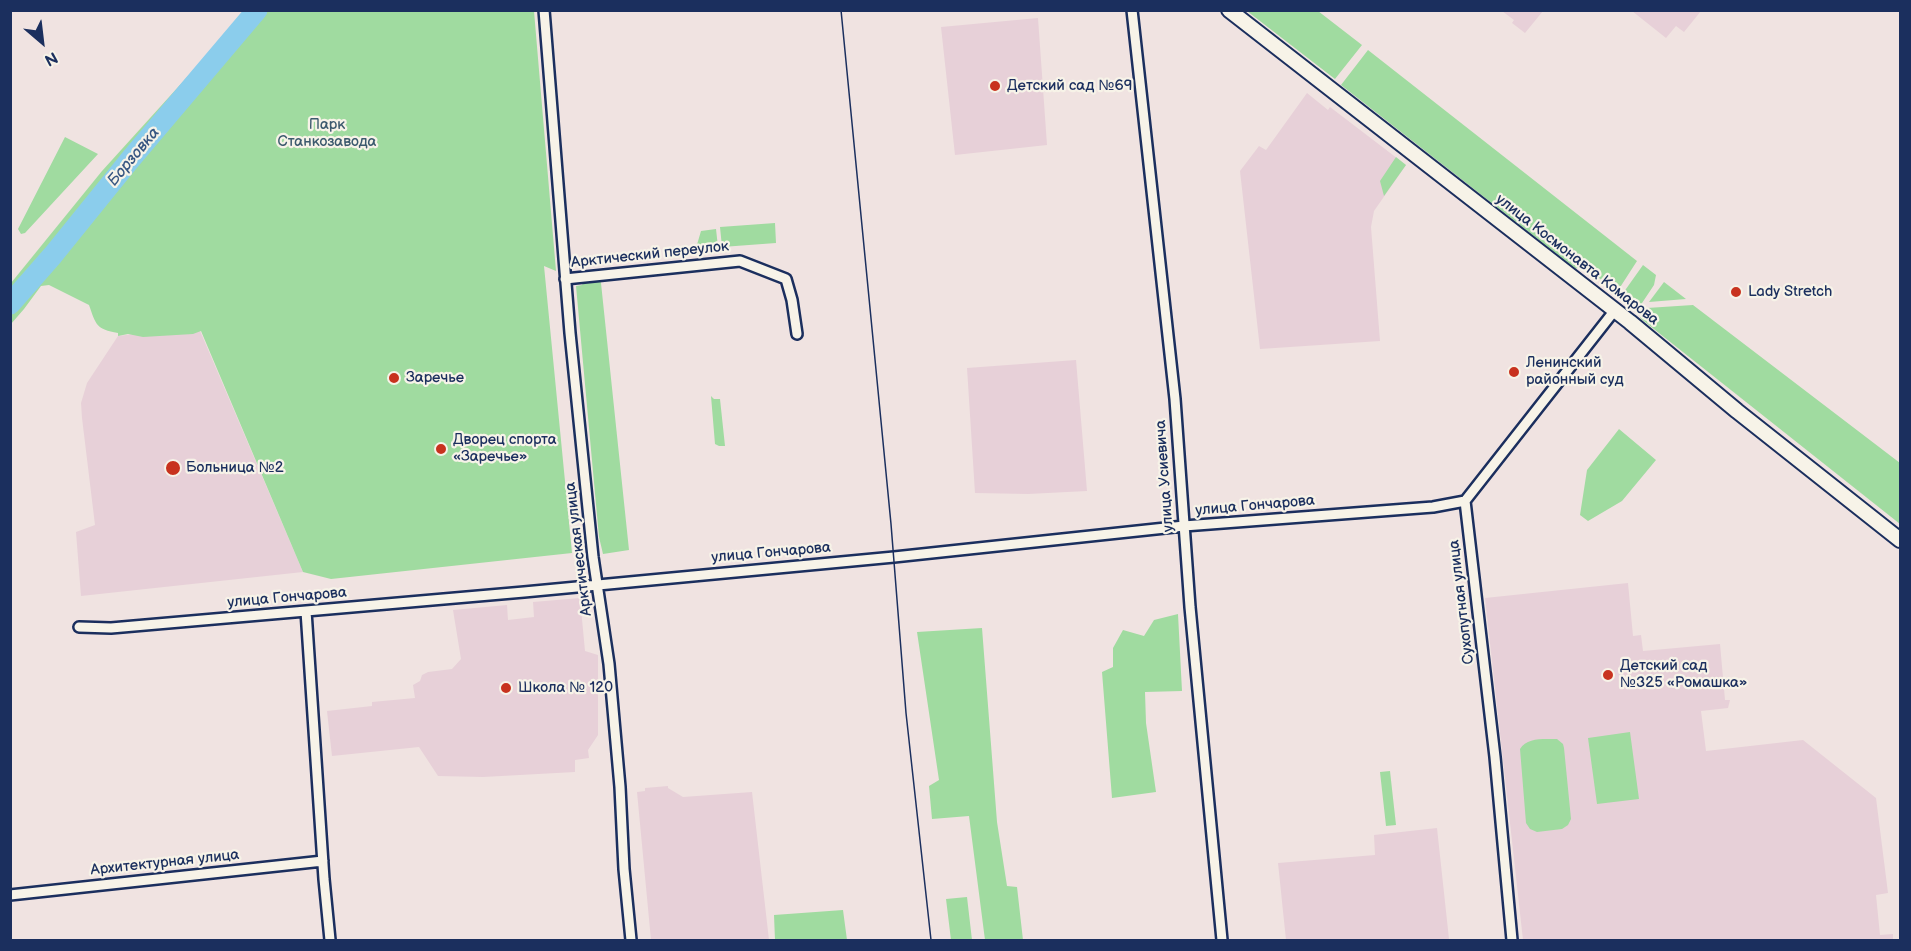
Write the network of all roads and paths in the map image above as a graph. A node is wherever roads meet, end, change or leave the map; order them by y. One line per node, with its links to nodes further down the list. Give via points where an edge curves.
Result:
1 (544, 10): 4 (street, Арктическая улица)
2 (1132, 10): 8 (street, улица Усиевича, via 1175,399)
3 (1229, 10): 5 (street, улица Космонавта Комарова)
4 (565, 279): 6 (street, Арктический переулок, via 740,261 786,279); 10 (street, Арктическая улица)
5 (1614, 310): 7 (street); 9 (street, улица Космонавта Комарова)
6 (797, 334)
7 (1465, 501): 8 (street, улица Гончарова, via 1433,507); 18 (street, Сухопутная улица)
8 (1184, 526): 10 (street, улица Гончарова); 17 (street, улица Усиевича)
9 (1900, 540)
10 (598, 585): 11 (street, улица Гончарова); 16 (street, Арктическая улица, via 612,697)
11 (306, 611): 12 (street, улица Гончарова, via 111,628); 13 (street)
12 (79, 627)
13 (323, 861): 14 (street, Архитектурная улица); 15 (street)
14 (10, 895)
15 (330, 940)
16 (631, 940)
17 (1222, 940)
18 (1512, 940)

